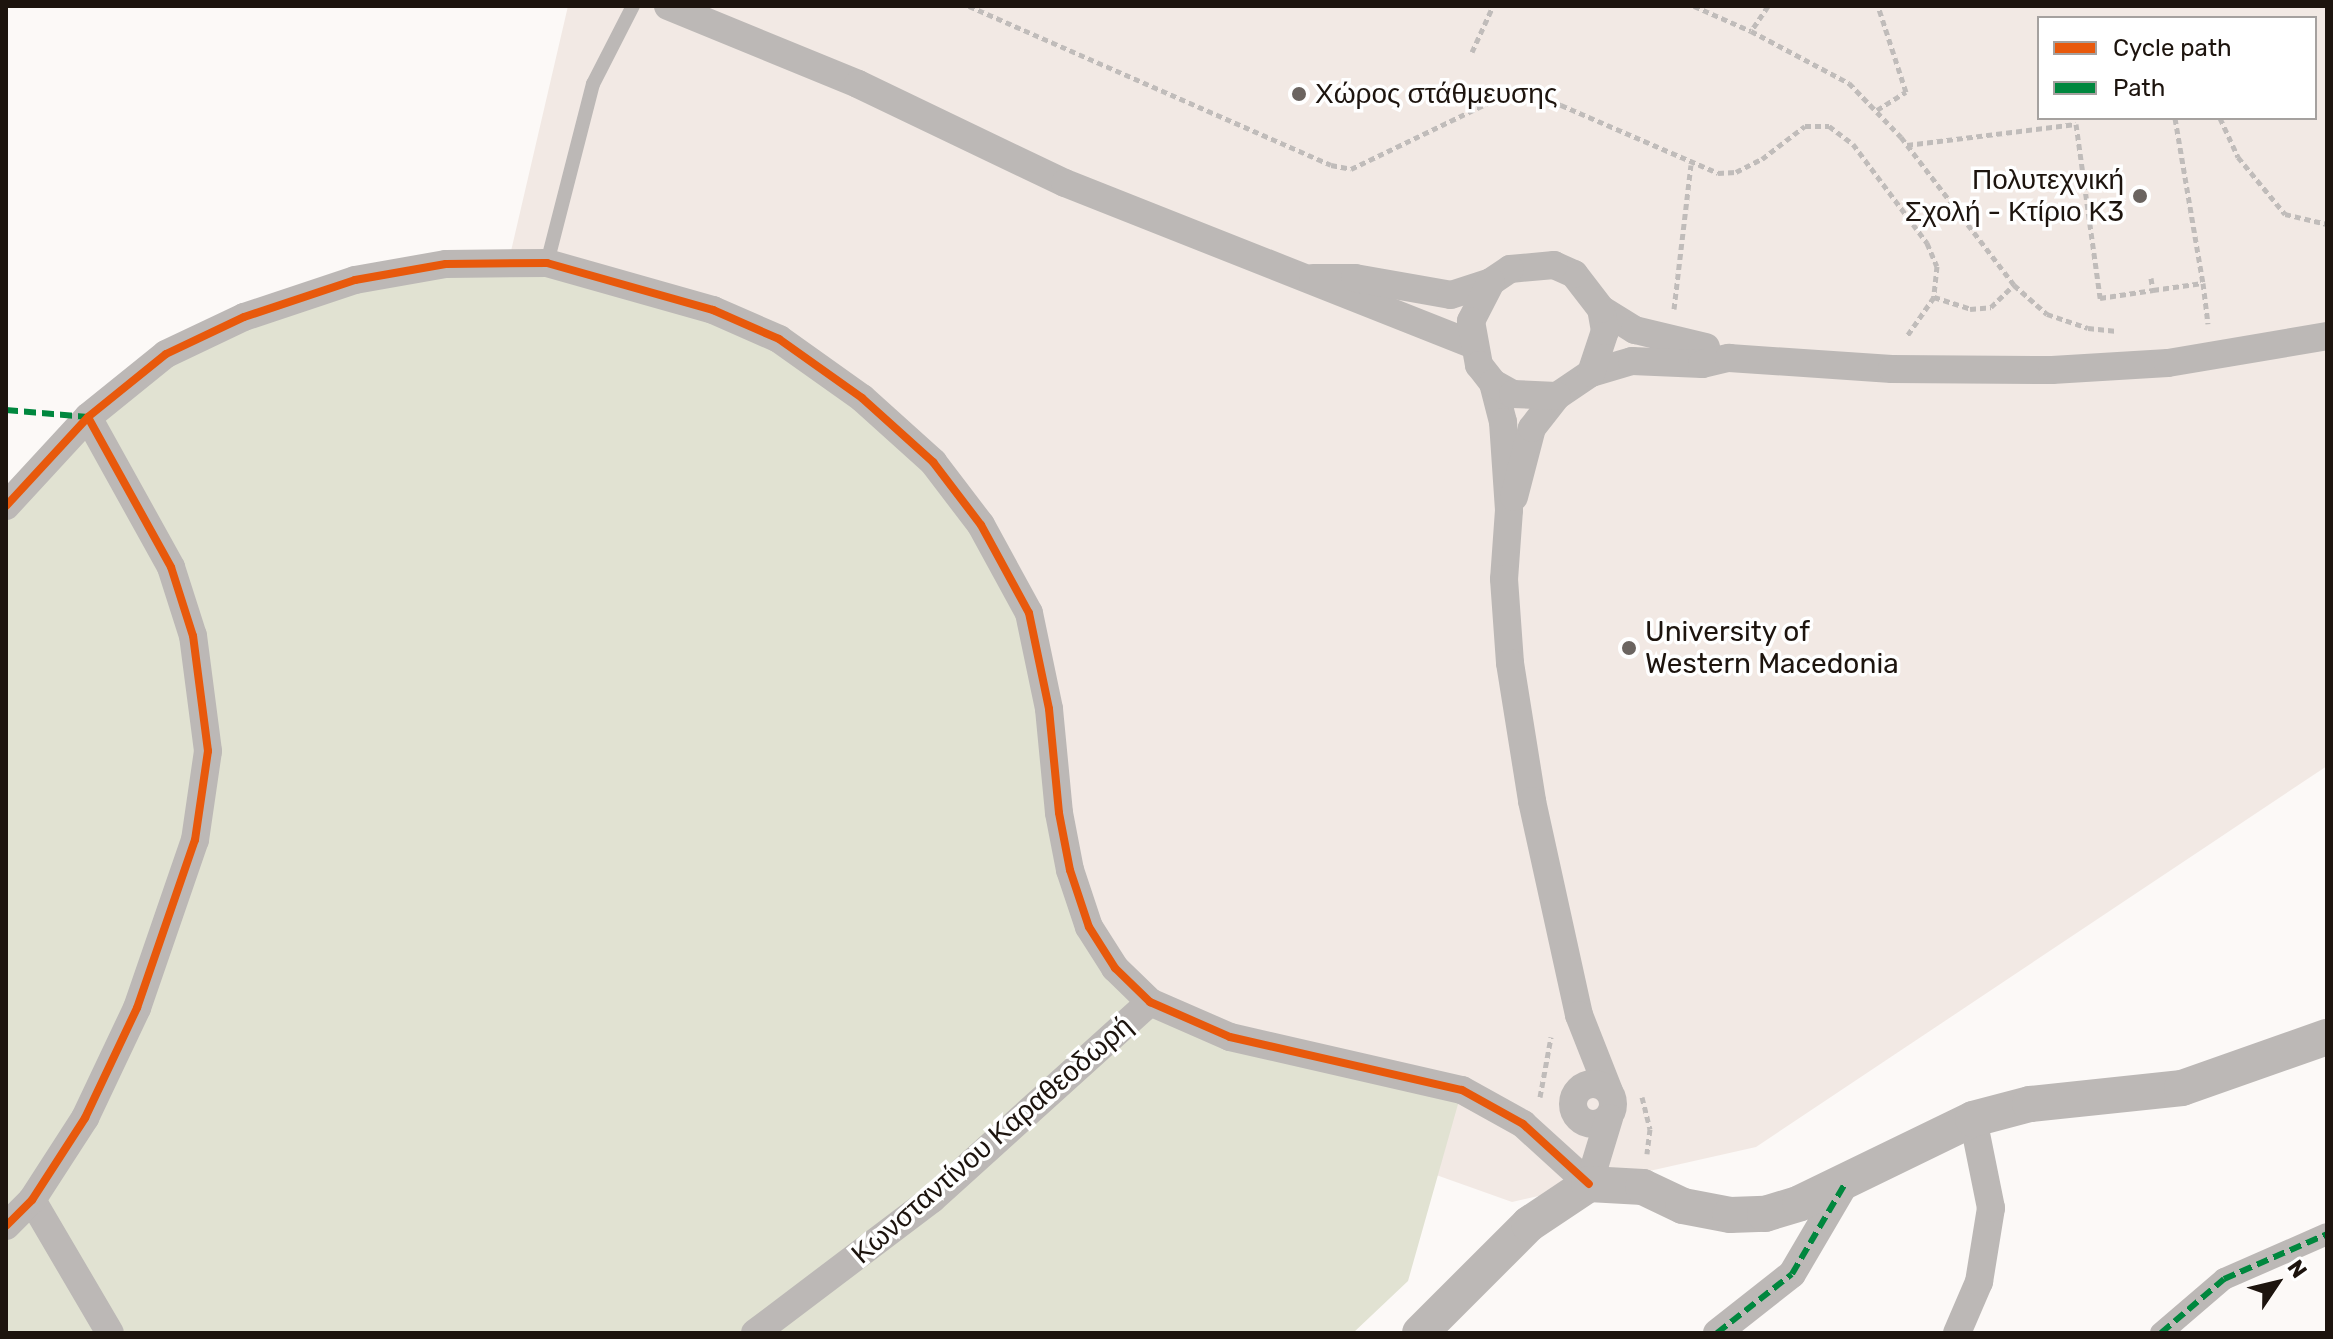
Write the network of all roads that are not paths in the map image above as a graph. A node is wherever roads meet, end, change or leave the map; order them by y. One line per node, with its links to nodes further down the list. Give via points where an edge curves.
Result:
1 (633, 6): 3 (lane, via 593,84)
2 (668, 6): 4 (street, via 858,84 1065,183 1220,247)
3 (547, 263): 13 (street, via 446,264 355,280 298,297 166,354); 16 (street, via 713,310 779,339 862,398 933,462 981,525 1029,613 1049,709 1070,870 1089,927 1115,968)
4 (1313, 278): 5 (street, via 1355,278 1451,295); 8 (street, via 1346,298 1401,313)
5 (1491, 282): 6 (street, via 1531,264 1554,265 1582,282); 8 (street, via 1471,321)
6 (1601, 309): 9 (street, via 1635,330 1703,346); 10 (street, via 1605,331)
7 (2327, 336): 9 (street, via 2168,363 2027,371)
8 (1471, 344): 11 (street)
9 (1729, 358): 10 (street, via 1702,364 1632,361)
10 (1591, 373): 12 (street)
11 (1493, 383): 12 (street, via 1513,394); 15 (street, via 1503,422)
12 (1557, 396): 15 (street, via 1532,428)
13 (88, 417): 14 (street); 24 (street, via 171,567 193,636 208,751 195,840 137,1008 85,1118)
14 (6, 506)
15 (1509, 510): 17 (street, via 1504,579 1510,663 1532,801)
16 (1150, 1002): 23 (street, via 1230,1037 1462,1090 1523,1124); 28 (street, Κωνσταντίνου Καραθεοδωρή, via 932,1199)
17 (1579, 1015): 19 (street); 20 (street)
18 (2327, 1037): 21 (street, via 2182,1088 2030,1104)
19 (1576, 1099): 20 (street, via 1583,1122 1601,1124); 23 (street)
20 (1609, 1104): 23 (street)
21 (1973, 1119): 22 (street, via 1929,1136); 31 (street, via 1991,1208 1979,1282)
22 (1846, 1182): 23 (street, via 1765,1214 1683,1206 1643,1187); 30 (street, via 1792,1274)
23 (1589, 1184): 29 (street, via 1529,1224)
24 (32, 1200): 25 (street); 27 (street)
25 (6, 1226)
26 (2327, 1234): 32 (street, via 2224,1279)
27 (110, 1333)
28 (755, 1333)
29 (1420, 1333)
30 (1717, 1333)
31 (1957, 1333)
32 (2161, 1333)

